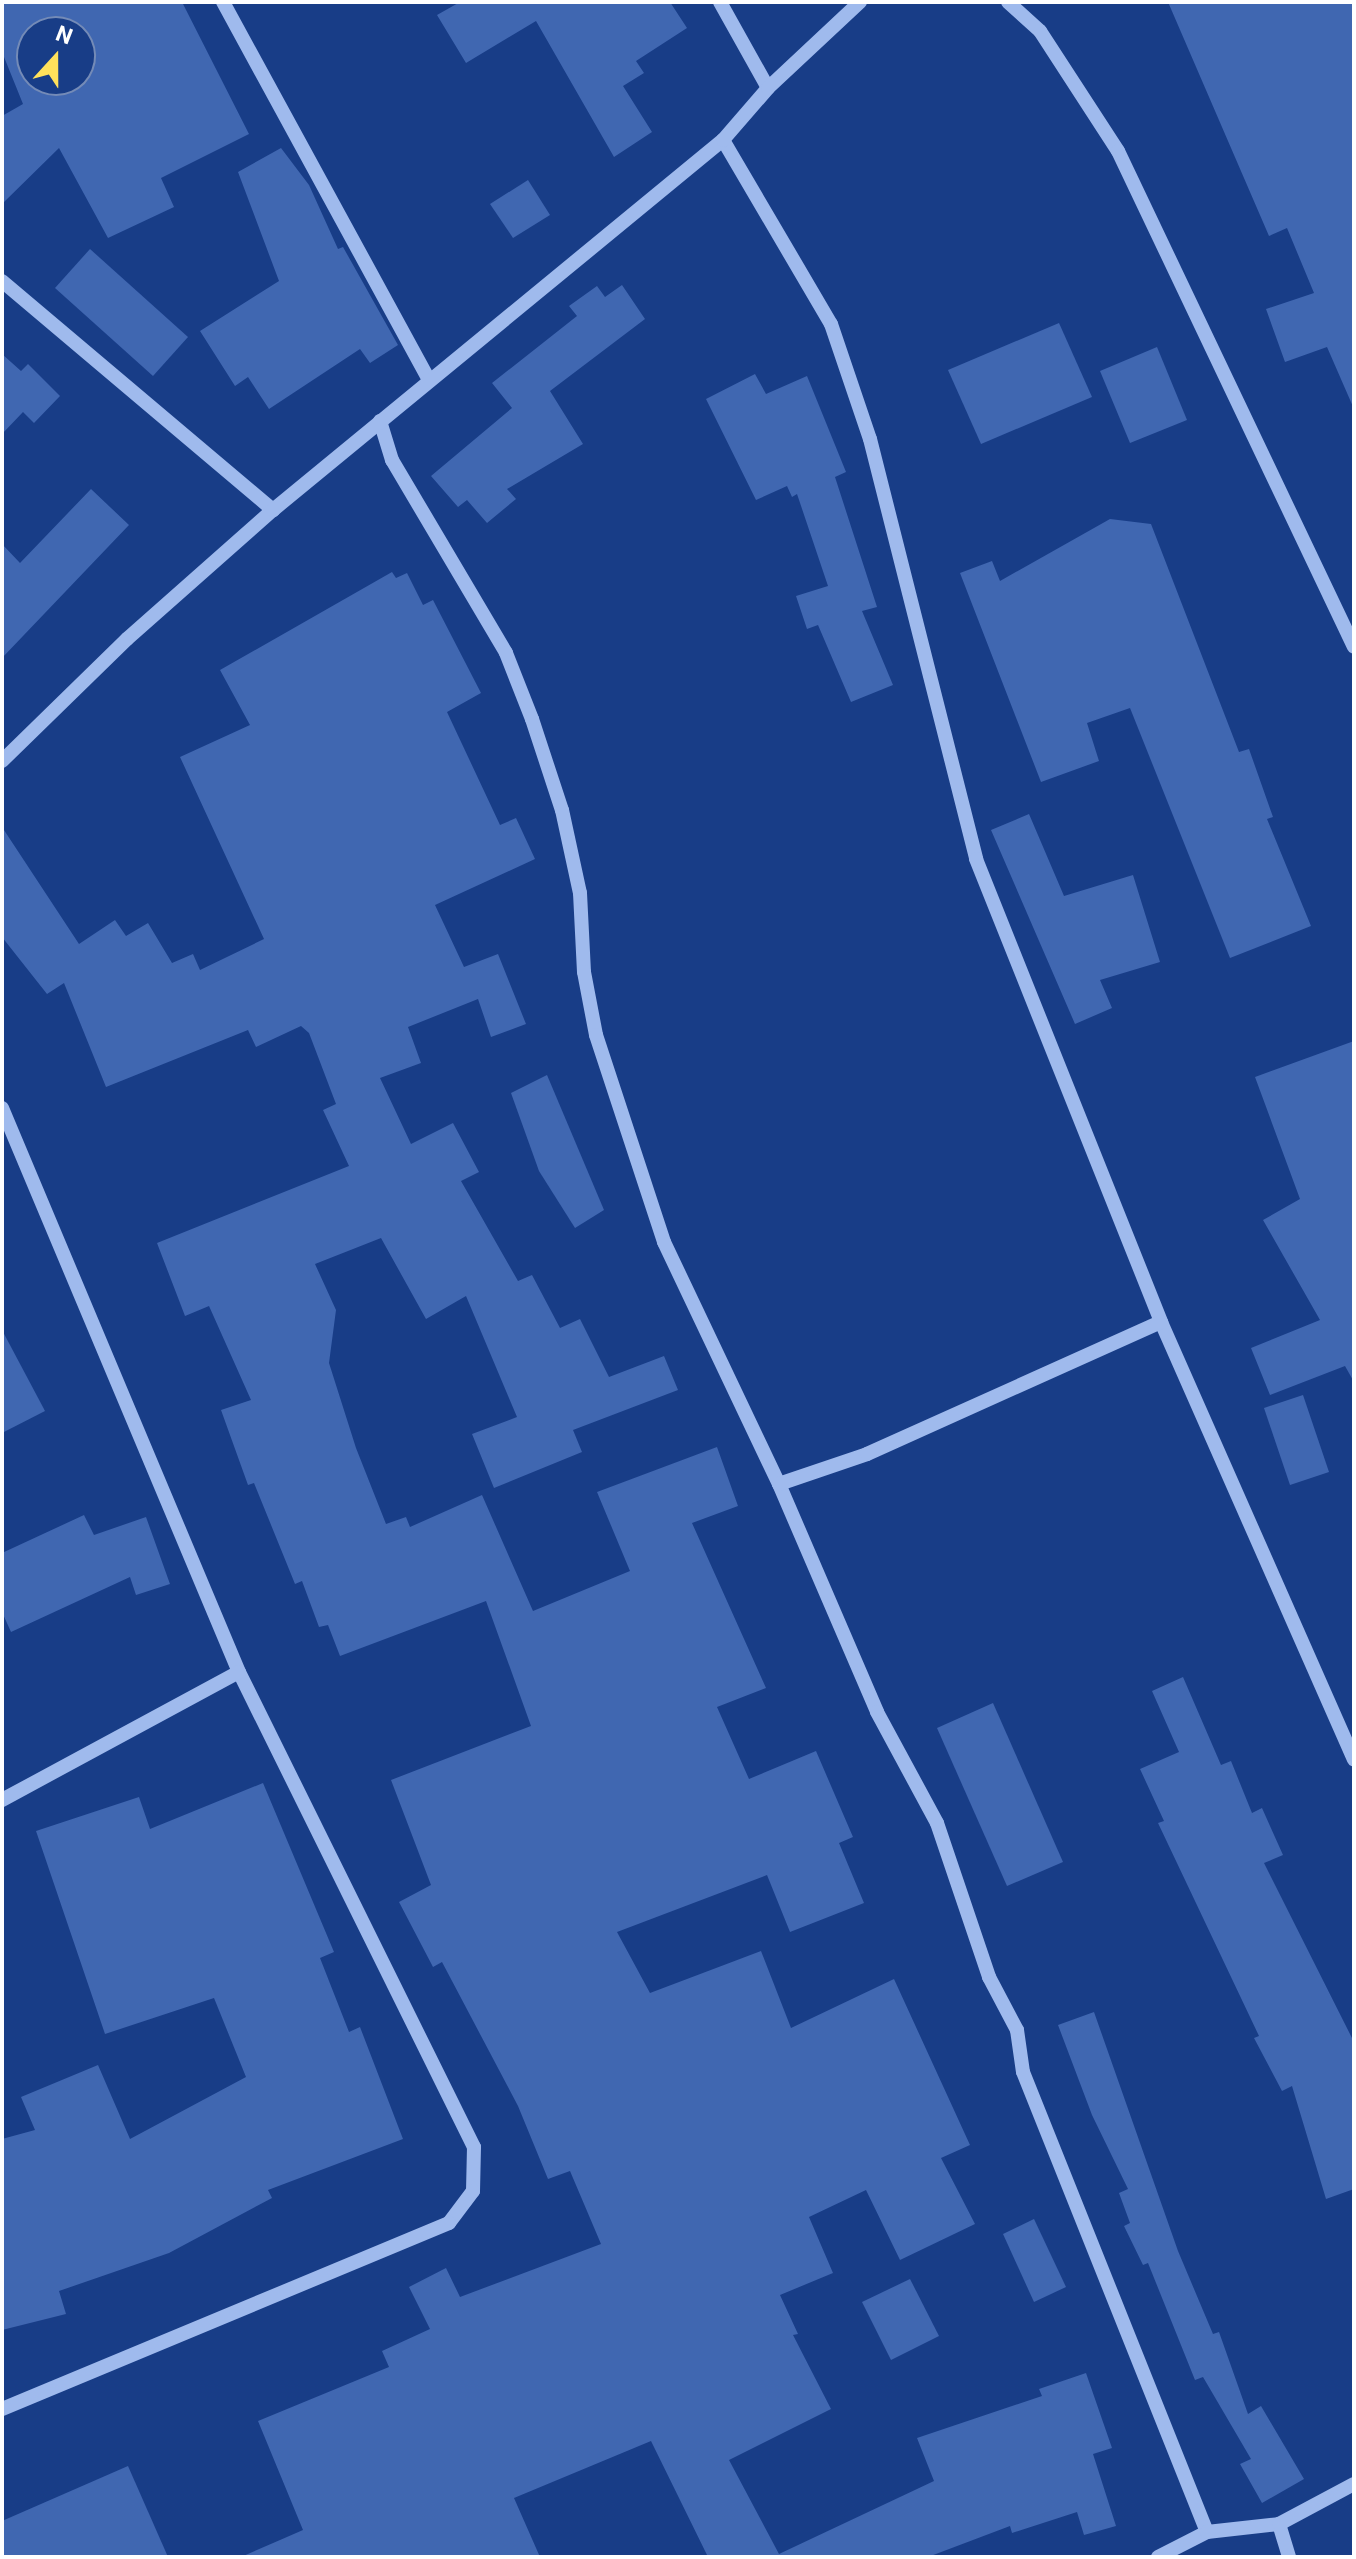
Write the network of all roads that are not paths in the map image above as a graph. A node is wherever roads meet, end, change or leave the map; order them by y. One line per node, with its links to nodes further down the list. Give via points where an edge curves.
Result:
1 (223, 2): 8 (street)
2 (720, 2): 5 (street)
3 (860, 2): 5 (street)
4 (1008, 2): 11 (street, via 1040,31 1118,151)
5 (768, 88): 6 (street)
6 (723, 140): 8 (street); 14 (street, via 831,324 853,381 976,859)
7 (2, 281): 10 (street)
8 (429, 380): 9 (street)
9 (380, 421): 10 (street); 15 (street, via 392,460 506,653 532,719 562,810 580,893 584,972 596,1035 664,1242)
10 (273, 510): 12 (street, via 127,639)
11 (1354, 647)
12 (2, 761)
13 (2, 1108): 16 (street)
14 (1161, 1322): 15 (street, via 867,1454); 17 (street)
15 (779, 1484): 22 (street, via 877,1712 937,1823 989,1977 1017,2030 1023,2072)
16 (239, 1672): 18 (street); 19 (street, via 474,2147 473,2191 449,2223)
17 (1354, 1759)
18 (2, 1800)
19 (2, 2409)
20 (1354, 2484): 21 (street)
21 (1279, 2524): 22 (street); 24 (street)
22 (1207, 2532): 23 (street)
23 (1158, 2557)
24 (1289, 2557)

